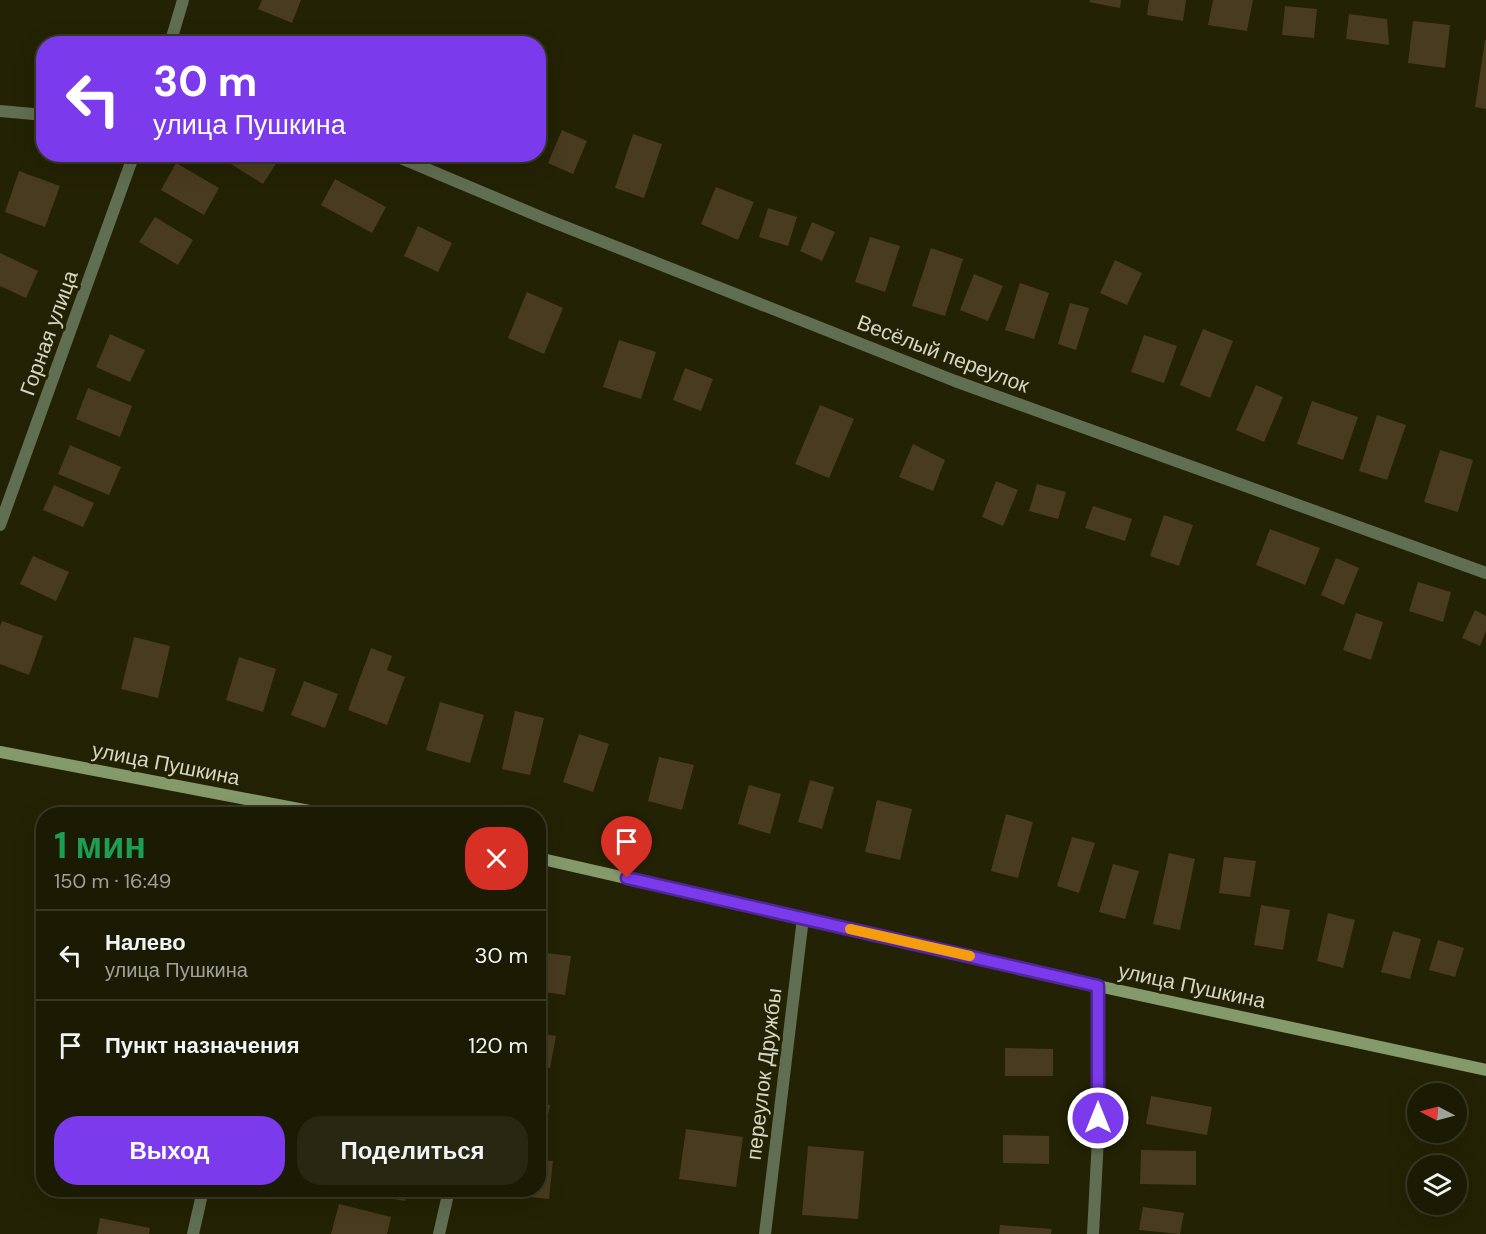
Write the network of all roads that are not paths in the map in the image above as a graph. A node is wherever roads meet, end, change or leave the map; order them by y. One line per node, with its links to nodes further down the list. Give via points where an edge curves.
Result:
1 (183, 0): 2 (street)
2 (172, 36)
3 (0, 111): 4 (street)
4 (36, 114)
5 (132, 162): 7 (street, Горная улица)
6 (411, 162): 8 (street, Весёлый переулок, via 955,381)
7 (0, 525)
8 (1486, 573)
9 (0, 752): 10 (main road, улица Пушкина)
10 (269, 807)
11 (546, 860): 12 (main road, улица Пушкина)
12 (802, 918): 13 (main road, улица Пушкина); 19 (street, переулок Дружбы)
13 (1098, 986): 14 (main road, улица Пушкина); 20 (street)
14 (1486, 1070)
15 (201, 1197): 17 (street)
16 (447, 1197): 18 (street)
17 (193, 1234)
18 (439, 1234)
19 (765, 1234)
20 (1093, 1234)

